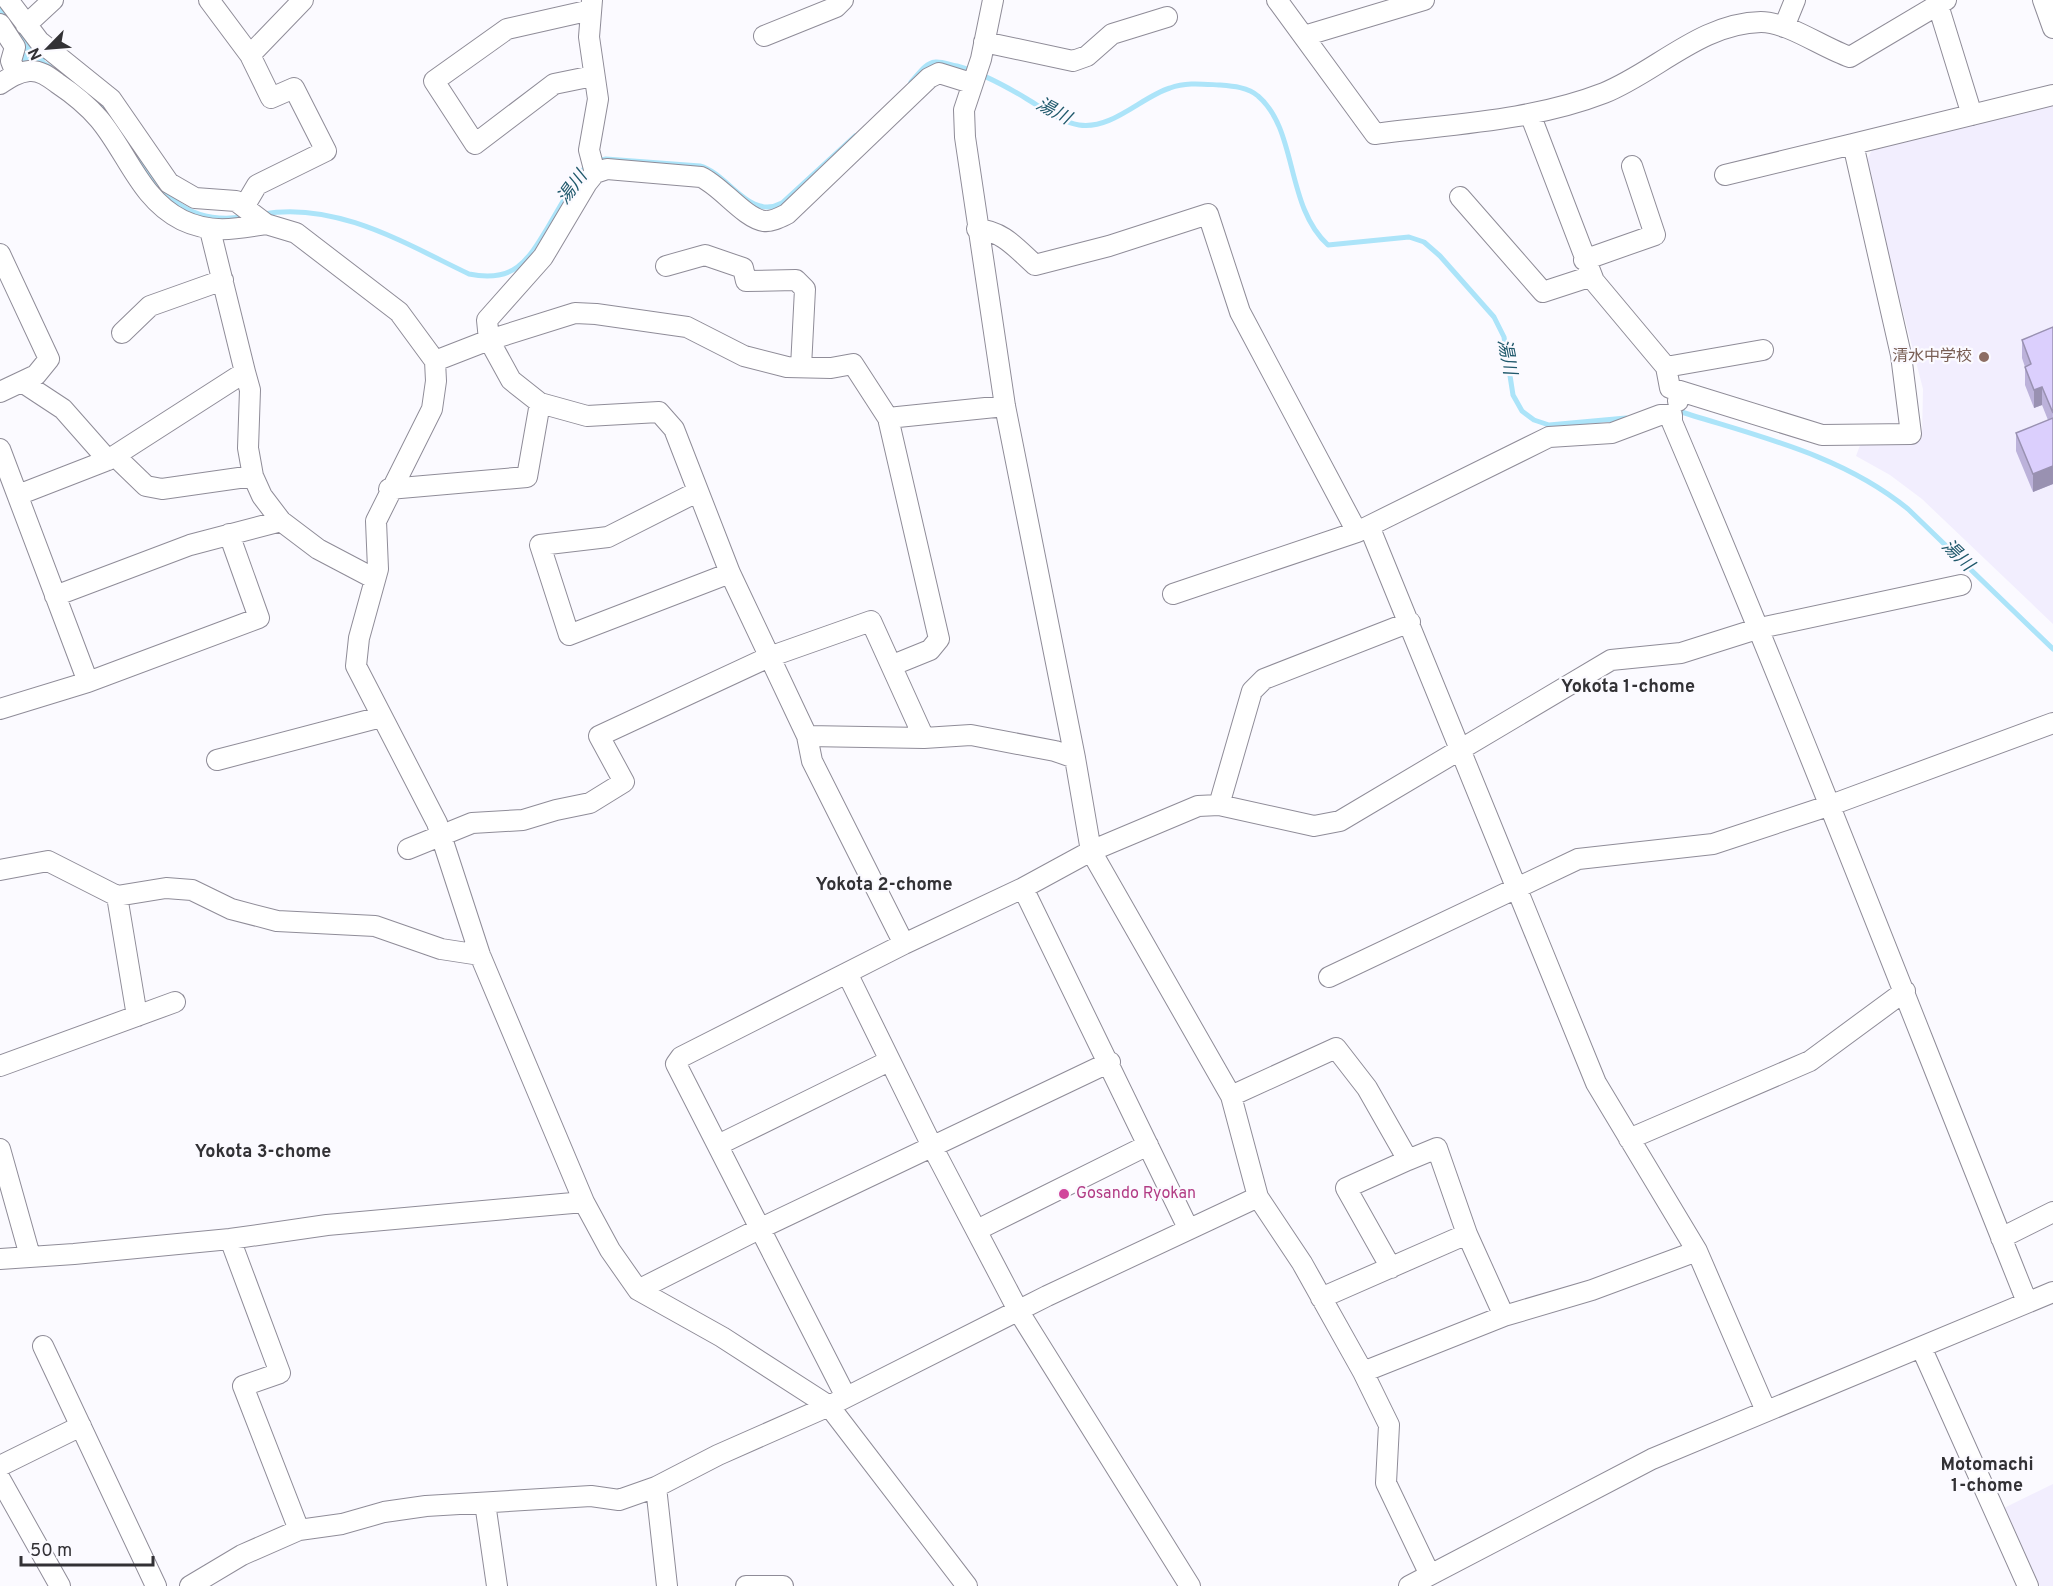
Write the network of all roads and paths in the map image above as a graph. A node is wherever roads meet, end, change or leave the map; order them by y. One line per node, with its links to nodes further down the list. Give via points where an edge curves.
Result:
1 (8, 0): 15 (street)
2 (53, 0): 15 (street)
3 (209, 0): 21 (street)
4 (303, 0): 21 (street)
5 (843, 0): 18 (street, via 836,7)
6 (993, 0): 20 (street)
7 (1277, 0): 19 (street)
8 (1424, 0): 19 (street)
9 (1795, 0): 16 (street)
10 (2043, 0): 17 (street)
11 (1942, 3): 16 (street, via 1850,57); 27 (street)
12 (591, 5): 22 (street); 22 (street, via 507,29 434,81 475,144 554,84)
13 (1167, 17): 20 (street, via 1112,34 1087,56 1073,61)
14 (0, 24): 23 (street, via 15,47)
15 (26, 25): 33 (street, via 39,41 111,99 169,183 195,198 236,201)
16 (1784, 27): 26 (street, via 1762,22 1700,39 1605,92)
17 (2053, 28)
18 (764, 36)
19 (1304, 36): 26 (street, via 1375,134)
20 (984, 42): 24 (street)
21 (250, 55): 33 (street, via 271,98 294,88 326,151 257,185)
22 (593, 76): 30 (street, via 598,99 589,150)
23 (8, 79): 36 (street, via 30,71 42,73 75,95 98,118 147,191 181,219)
24 (971, 83): 30 (street, via 939,73 929,78 787,214 776,219 765,221 753,216 701,177 608,168); 35 (street, via 964,111 965,137)
25 (2053, 95): 27 (street)
26 (1530, 114): 39 (street)
27 (1972, 115): 28 (street)
28 (1852, 144): 31 (street); 53 (street, via 1901,355 1911,434 1822,435)
29 (1632, 166): 39 (street, via 1655,235)
30 (596, 173): 43 (street, via 543,257 487,320)
31 (1725, 174)
32 (1460, 197): 39 (street, via 1543,292)
33 (244, 207): 34 (street)
34 (266, 224): 36 (street); 45 (street, via 296,233 399,312)
35 (977, 229): 52 (street); 62 (street, via 1005,237 1035,266 1208,214 1240,312)
36 (210, 230): 40 (street)
37 (0, 254): 41 (street)
38 (666, 266): 46 (street, via 705,255 743,268 746,281 796,280 805,289)
39 (1588, 268): 47 (street)
40 (224, 280): 42 (street, via 150,306); 48 (street)
41 (7, 286): 49 (street, via 49,359 36,375)
42 (122, 333)
43 (489, 340): 45 (street); 46 (street, via 575,313 596,314 687,327 744,356); 51 (street, via 511,380)
44 (1763, 350): 47 (street)
45 (435, 361): 58 (street, via 432,409)
46 (801, 367): 54 (street, via 853,364)
47 (1666, 367): 53 (street)
48 (245, 372): 56 (street); 57 (street, via 250,390 248,448)
49 (22, 382): 50 (street); 56 (street, via 63,409)
50 (0, 392)
51 (540, 403): 58 (street, via 527,477); 59 (street, via 587,416 658,412 674,429)
52 (1005, 406): 54 (street); 80 (street)
53 (1676, 406): 62 (street, via 1612,433 1549,437); 70 (street, via 1672,422)
54 (888, 418): 72 (street, via 939,639 930,650)
55 (0, 449): 60 (street)
56 (112, 458): 57 (street, via 146,486 162,489); 60 (street)
57 (253, 476): 61 (street)
58 (389, 489): 65 (street, via 376,521)
59 (697, 492): 64 (street); 64 (street, via 608,537 540,545 569,635)
60 (18, 495): 68 (street)
61 (281, 521): 63 (street); 65 (street, via 318,549)
62 (1363, 529): 67 (street); 69 (street)
63 (229, 534): 68 (street); 73 (street, via 259,618)
64 (730, 573): 71 (street)
65 (375, 579): 75 (street, via 359,638 356,666)
66 (1961, 585): 70 (street)
67 (1173, 594)
68 (55, 596): 73 (street)
69 (1410, 622): 79 (street); 82 (street, via 1264,679 1252,691)
70 (1760, 628): 79 (street, via 1681,653 1611,660); 83 (street)
71 (769, 657): 72 (street, via 871,621); 77 (street); 84 (street, via 600,736 624,782 590,803 523,820 472,823)
72 (893, 665): 78 (street)
73 (88, 682): 74 (street)
74 (0, 709)
75 (381, 717): 81 (street); 84 (street)
76 (2053, 723): 83 (street)
77 (807, 736): 78 (street); 91 (street, via 812,761)
78 (924, 738): 80 (street, via 971,735)
79 (1460, 749): 82 (street, via 1340,821 1314,826); 89 (street)
80 (1075, 758): 86 (street)
81 (217, 760)
82 (1220, 805): 86 (street, via 1198,806)
83 (1831, 805): 89 (street, via 1713,844 1578,859); 95 (street)
84 (441, 835): 85 (street); 92 (street)
85 (408, 849)
86 (1091, 851): 88 (street); 101 (street)
87 (0, 870): 90 (street, via 48,861)
88 (1023, 888): 91 (street); 99 (street)
89 (1516, 888): 94 (street); 102 (street, via 1596,1083)
90 (117, 896): 92 (street, via 166,888 192,890 231,909 277,921 375,926 441,949); 97 (street)
91 (904, 944): 93 (street)
92 (480, 956): 109 (street)
93 (847, 973): 98 (street); 103 (street, via 681,1057 676,1064)
94 (1329, 977)
95 (1905, 991): 102 (street, via 1810,1060); 115 (street)
96 (175, 1002): 97 (street)
97 (137, 1016): 100 (street)
98 (890, 1061): 103 (street); 105 (street)
99 (1110, 1062): 104 (street); 105 (street)
100 (0, 1066)
101 (1231, 1096): 107 (street, via 1336,1047 1367,1088); 108 (street)
102 (1629, 1139): 117 (street)
103 (718, 1145): 112 (street)
104 (1148, 1145): 111 (street); 113 (street)
105 (933, 1148): 112 (street); 113 (street)
106 (0, 1149): 118 (street)
107 (1408, 1160): 114 (street, via 1437,1148); 120 (street, via 1346,1188)
108 (1258, 1197): 111 (street); 123 (street)
109 (584, 1202): 116 (street, via 327,1225); 121 (street)
110 (2053, 1212): 115 (street)
111 (1188, 1228): 125 (street)
112 (759, 1229): 121 (street); 130 (street)
113 (976, 1230): 125 (street)
114 (1467, 1234): 120 (street); 126 (street)
115 (2001, 1238): 124 (street)
116 (230, 1239): 118 (street); 137 (street, via 280,1373 243,1386)
117 (1697, 1251): 126 (street, via 1592,1290); 131 (street)
118 (30, 1256): 119 (street)
119 (0, 1259)
120 (1391, 1268): 123 (street)
121 (638, 1290): 130 (street)
122 (2053, 1292): 124 (street)
123 (1321, 1298): 129 (street)
124 (2027, 1302): 128 (street)
125 (1019, 1312): 130 (street); 147 (street)
126 (1504, 1316): 129 (street)
127 (43, 1346): 132 (street)
128 (1921, 1347): 131 (street); 149 (street)
129 (1363, 1372): 138 (street, via 1389,1425 1386,1483)
130 (838, 1402): 135 (street); 146 (street)
131 (1766, 1411): 138 (street, via 1652,1459)
132 (81, 1426): 133 (street); 140 (street)
133 (0, 1466)
134 (0, 1479): 139 (street)
135 (656, 1487): 136 (street, via 619,1500 591,1496); 143 (street)
136 (485, 1503): 137 (street, via 384,1512 342,1524); 142 (street)
137 (299, 1530): 141 (street, via 242,1555)
138 (1430, 1575): 148 (street)
139 (60, 1586)
140 (156, 1586)
141 (190, 1586)
142 (497, 1586)
143 (667, 1586)
144 (746, 1586): 145 (street)
145 (783, 1586)
146 (967, 1586)
147 (1190, 1586)
148 (1409, 1586)
149 (2028, 1586)

